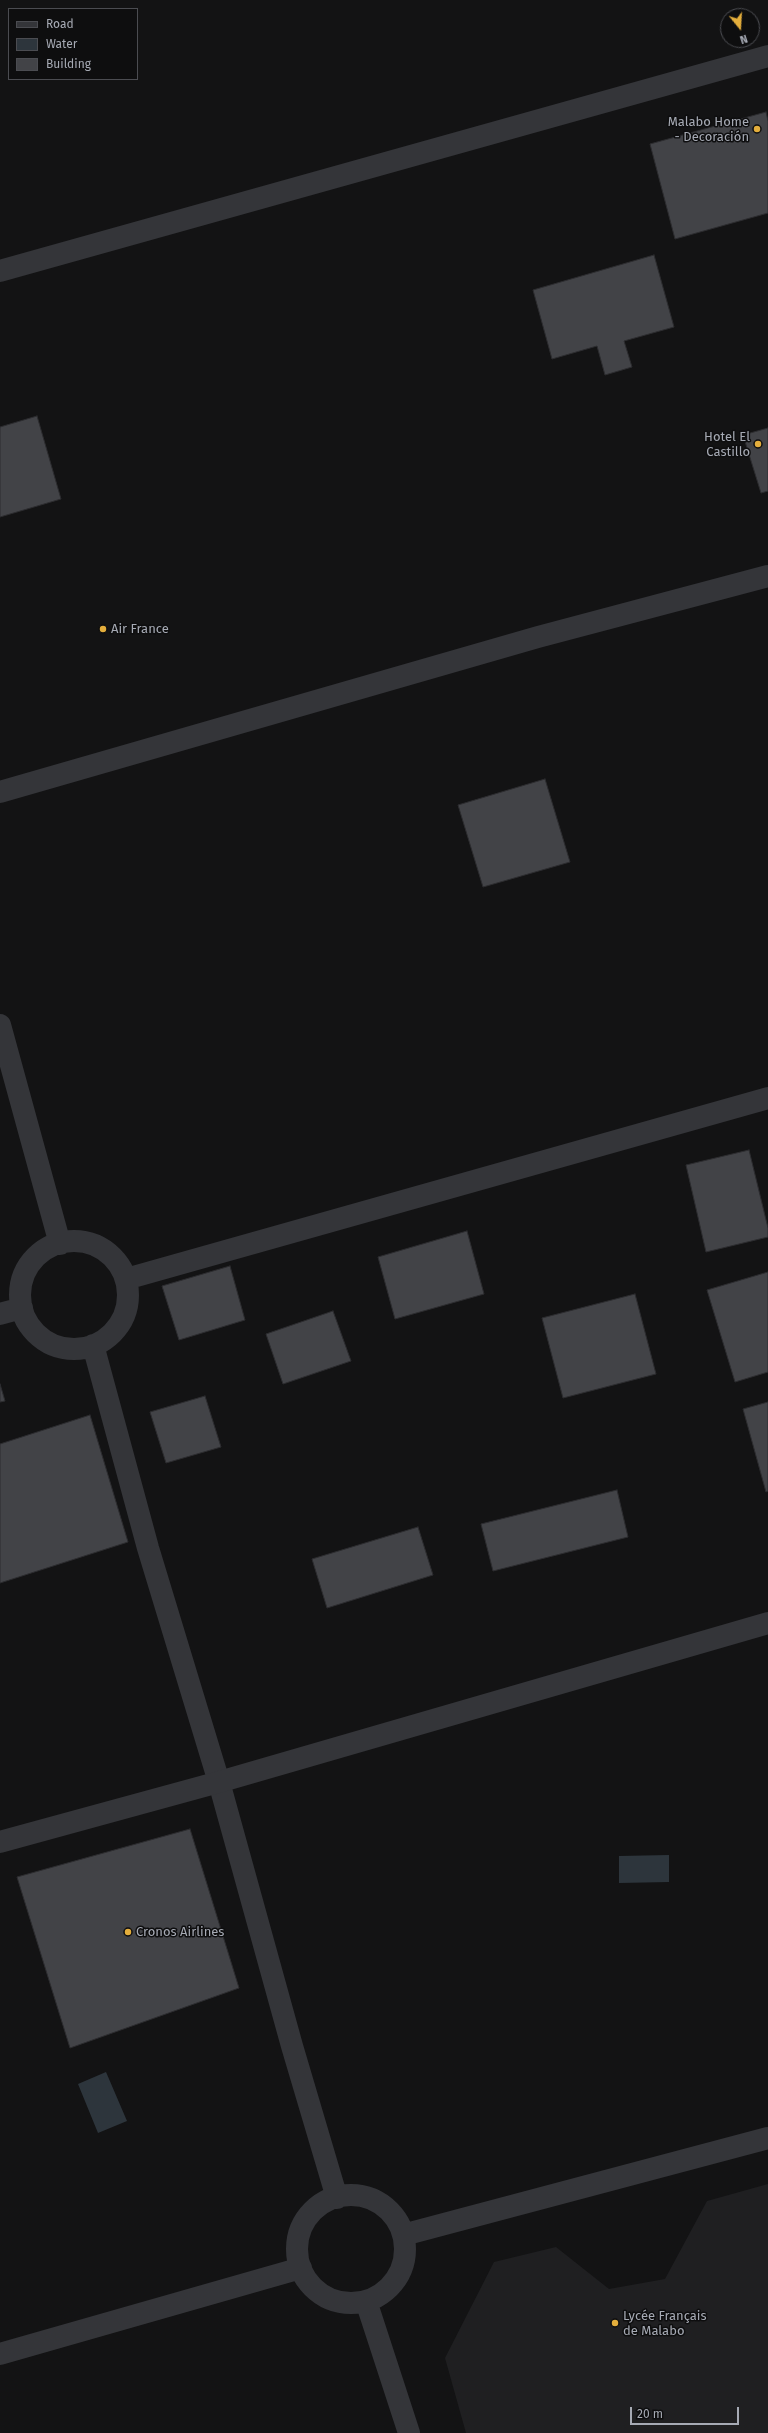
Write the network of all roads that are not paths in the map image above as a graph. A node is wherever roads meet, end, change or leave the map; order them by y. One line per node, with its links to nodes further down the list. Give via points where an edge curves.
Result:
1 (768, 56): 2 (street)
2 (0, 271)
3 (768, 576): 4 (street, via 538,637)
4 (0, 792)
5 (0, 1025): 7 (street)
6 (768, 1098): 8 (street)
7 (60, 1244): 8 (street, via 77,1242 94,1246 114,1259); 9 (street, via 38,1255 30,1264 21,1285)
8 (126, 1279): 11 (street, via 128,1302 120,1324 113,1333)
9 (22, 1308): 10 (street); 11 (street, via 34,1331 55,1346 68,1349)
10 (0, 1314)
11 (93, 1346): 13 (street, via 148,1548)
12 (768, 1623): 13 (street)
13 (219, 1782): 14 (street); 16 (street)
14 (0, 1842)
15 (768, 2138): 17 (street)
16 (337, 2198): 17 (street, via 349,2196 373,2200 392,2214); 18 (street, via 325,2202 307,2220 298,2244)
17 (403, 2235): 19 (street, via 404,2258 395,2281 377,2296)
18 (301, 2268): 19 (street, via 313,2287 332,2300 354,2303); 20 (street)
19 (366, 2301): 21 (street)
20 (0, 2354)
21 (409, 2433)

